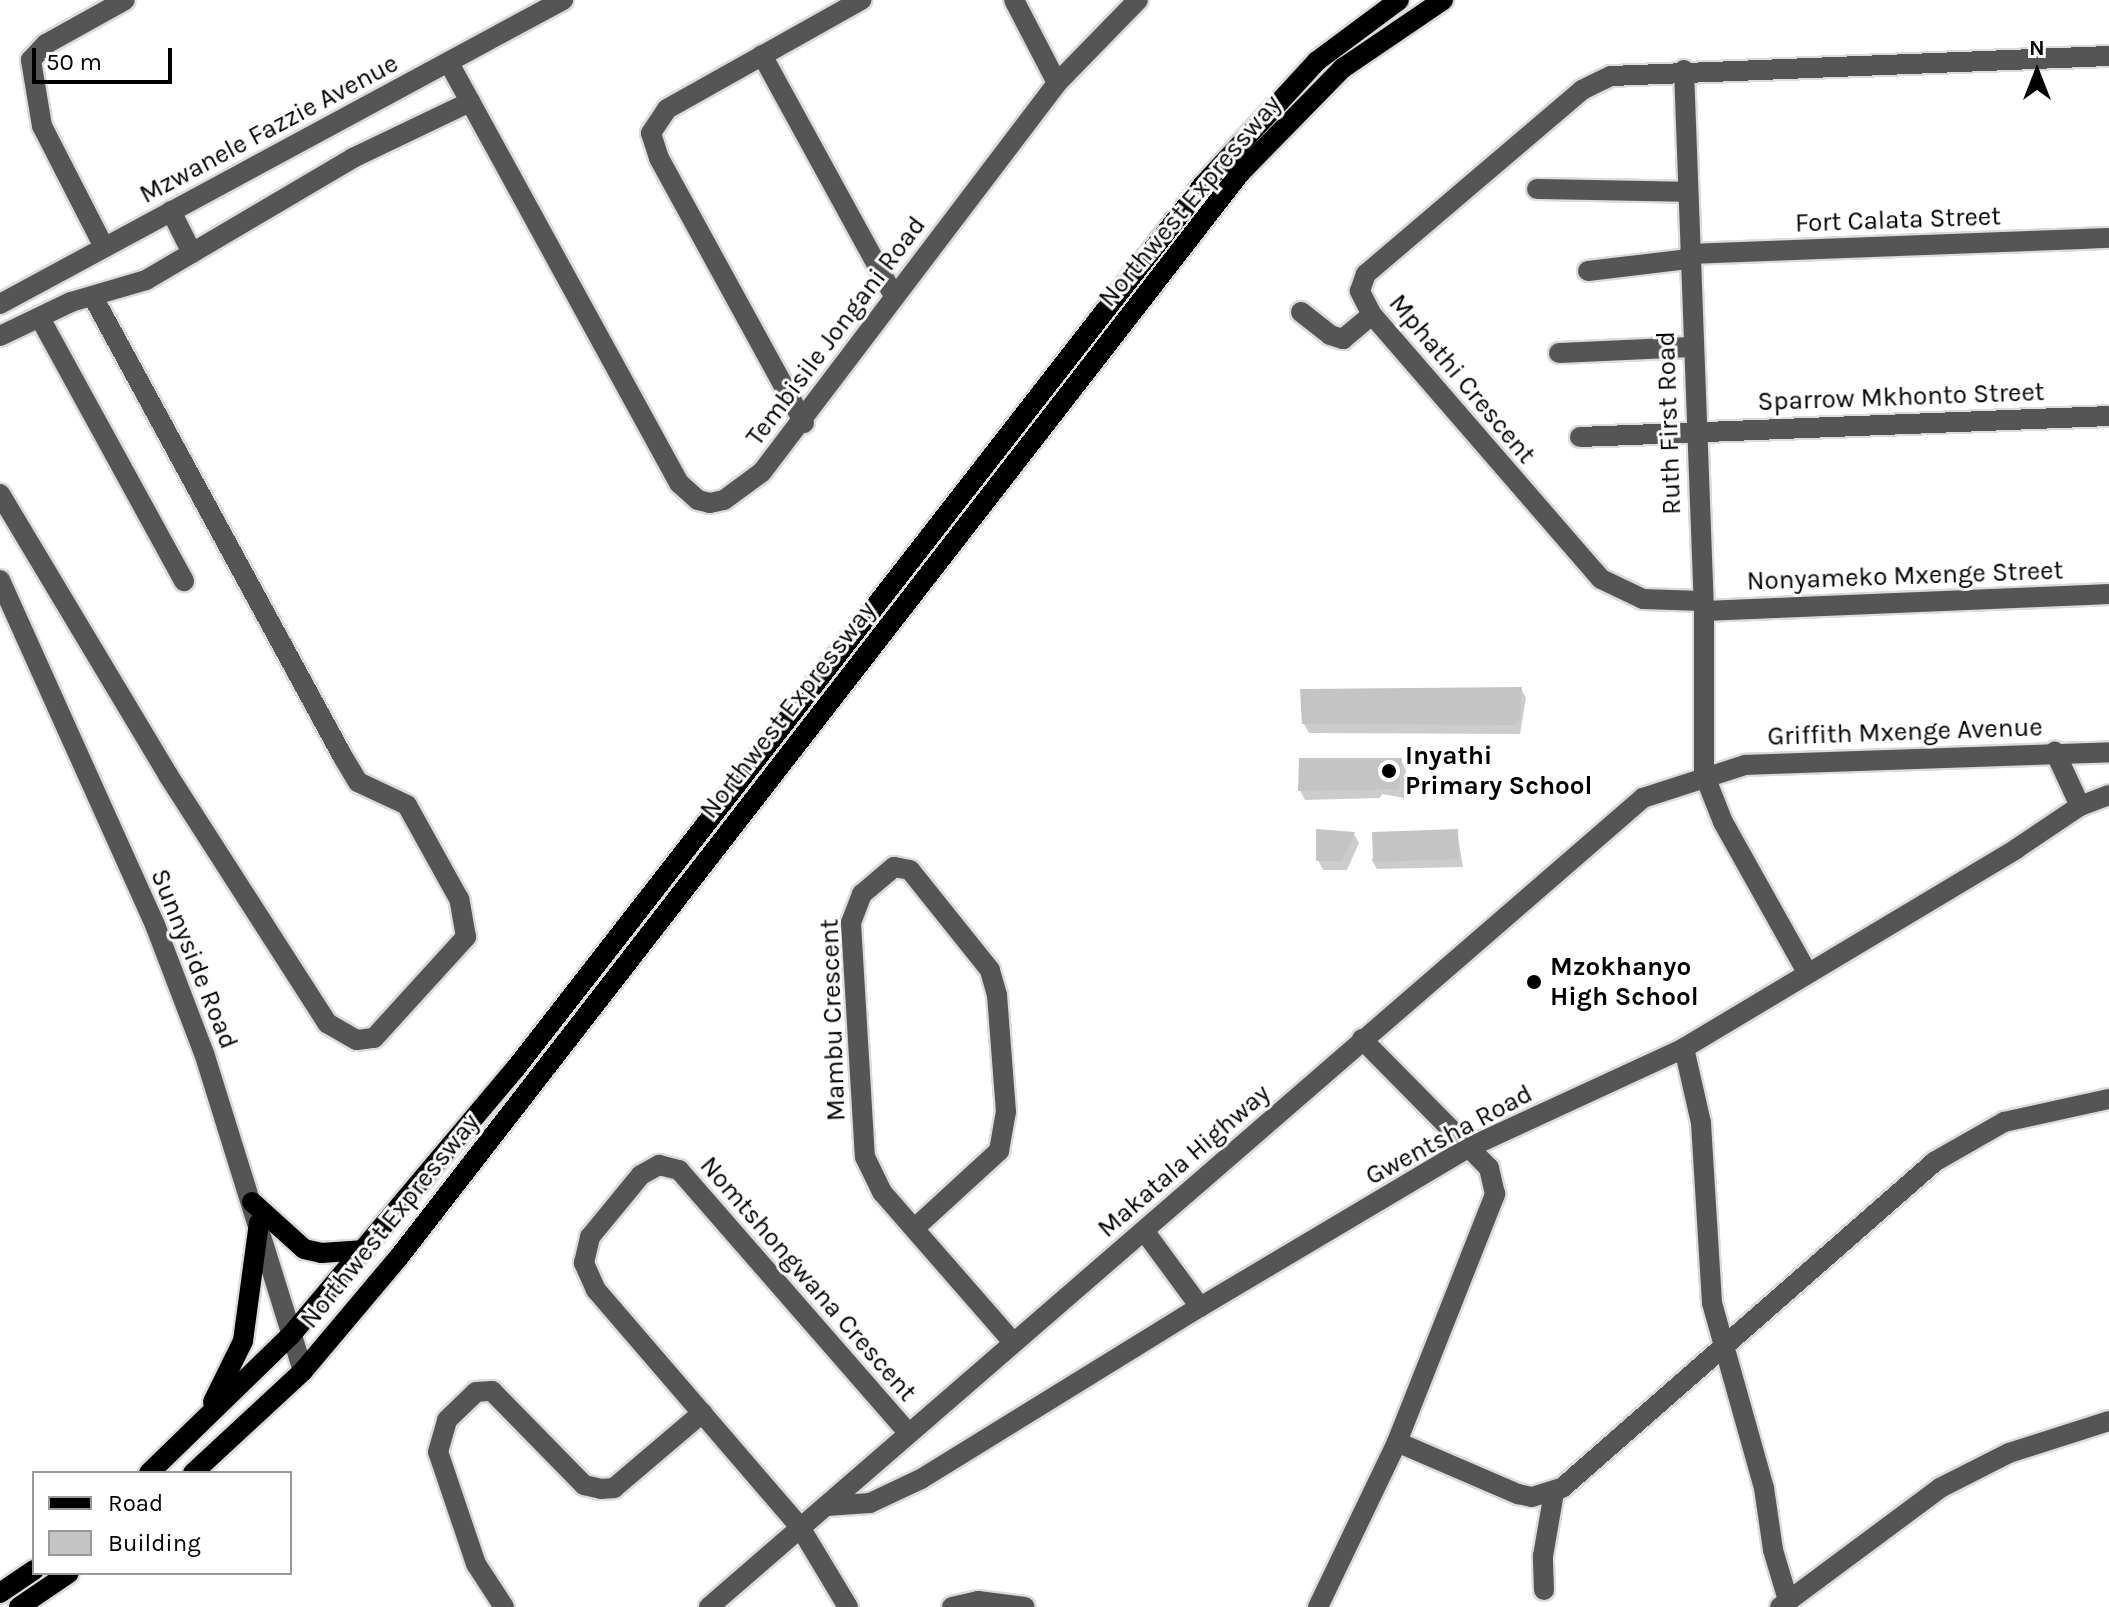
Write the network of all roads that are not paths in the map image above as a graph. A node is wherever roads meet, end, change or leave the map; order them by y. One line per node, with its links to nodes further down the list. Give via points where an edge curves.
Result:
1 (125, 0): 18 (street, via 46,44 31,60 42,126)
2 (563, 0): 10 (street, Mzwanele Fazzie Avenue)
3 (861, 0): 8 (street)
4 (1014, 0): 12 (street)
5 (1138, 0): 12 (street, Tembisile Jongani Road)
6 (1399, 0): 54 (main road, Northwest Expressway, via 1317,61 1203,185 516,1068)
7 (1443, 0): 59 (main road, Northwest Expressway, via 1343,68 1241,172 399,1257)
8 (762, 55): 22 (street); 32 (street, via 667,109 653,126 652,142)
9 (2109, 56): 11 (street, Mphathi Crescent)
10 (449, 63): 13 (street, Tembisile Jongani Road); 16 (street, Mzwanele Fazzie Avenue)
11 (1684, 70): 15 (street, Ruth First Road); 26 (street, Mphathi Crescent, via 1611,76 1582,90 1366,274 1360,291)
12 (1057, 83): 22 (street, Tembisile Jongani Road)
13 (470, 102): 19 (street, via 353,158); 32 (street, Tembisile Jongani Road, via 688,494 710,503 724,500 762,472)
14 (1537, 189): 15 (street)
15 (1687, 192): 20 (street, Ruth First Road)
16 (171, 211): 18 (street, Mzwanele Fazzie Avenue); 19 (street)
17 (2109, 238): 20 (street, Fort Calata Street)
18 (104, 247): 24 (street, Mzwanele Fazzie Avenue)
19 (192, 253): 23 (street, via 127,288)
20 (1689, 257): 21 (street, Fort Calata Street); 29 (street, Ruth First Road)
21 (1588, 271)
22 (894, 296): 32 (street, Tembisile Jongani Road)
23 (93, 297): 27 (street); 35 (street, via 358,782 407,805 459,899 466,937 374,1038 357,1040 327,1023 226,870)
24 (0, 304)
25 (1301, 312): 26 (street, via 1343,339)
26 (1372, 315): 39 (street, Mphathi Crescent, via 1601,579 1628,596)
27 (40, 318): 28 (street); 37 (street)
28 (0, 336)
29 (1692, 347): 30 (street); 33 (street, Ruth First Road)
30 (1559, 353)
31 (2109, 416): 33 (street, Sparrow Mkhonto Street)
32 (804, 423)
33 (1695, 429): 34 (street, Sparrow Mkhonto Street); 39 (street, Ruth First Road)
34 (1580, 437)
35 (0, 494)
36 (0, 580): 50 (street, Sunnyside Road, via 155,925)
37 (184, 581)
38 (2109, 594): 39 (street, Nonyameko Mxenge Street)
39 (1703, 606): 42 (street, Ruth First Road)
40 (2055, 752): 41 (street, Griffith Mxenge Avenue); 42 (street, Griffith Mxenge Avenue, via 1745,765); 44 (street)
41 (2109, 752)
42 (1704, 774): 45 (street, via 1723,822); 46 (street, Makatala Highway, via 1656,792 1622,813)
43 (2109, 795): 44 (street, Gwentsha Road)
44 (2080, 806): 45 (street, Gwentsha Road)
45 (1807, 972): 47 (street, Gwentsha Road)
46 (1362, 1039): 49 (street); 53 (street, Makatala Highway)
47 (1684, 1048): 49 (street, Gwentsha Road); 58 (street, via 1701,1123 1708,1194 1707,1281)
48 (2109, 1099): 58 (street, via 2004,1122 1962,1143)
49 (1468, 1148): 55 (street, Gwentsha Road); 64 (street, via 1493,1175 1495,1194)
50 (252, 1202): 51 (street, Sunnyside Road); 54 (main road, via 304,1249)
51 (259, 1223): 56 (street, Sunnyside Road); 63 (main road, via 243,1341)
52 (916, 1227): 52 (street, Mambu Crescent, via 882,1192 862,1138 851,923 862,894 894,867 910,870 990,970 997,995 1006,1112 999,1151); 57 (street, Mambu Crescent)
53 (1145, 1232): 55 (street); 57 (street, Makatala Highway)
54 (365, 1250): 56 (main road, Northwest Expressway)
55 (1200, 1307): 68 (street, Gwentsha Road, via 921,1479 870,1503)
56 (291, 1335): 59 (street, Sunnyside Road); 63 (main road, Northwest Expressway)
57 (1012, 1341): 62 (street, Makatala Highway)
58 (1722, 1347): 67 (street); 74 (street, via 1764,1488)
59 (303, 1371): 66 (main road, Northwest Expressway)
60 (702, 1413): 62 (street, Nomtshongwana Crescent, via 596,1290 584,1263 590,1237 641,1175 659,1165 679,1170 693,1182); 69 (street, Nomtshongwana Crescent); 76 (street, via 614,1488 601,1489 584,1485 492,1391 476,1392 447,1420 438,1452 476,1564)
61 (2109, 1421): 74 (street, via 2009,1453 1940,1488)
62 (907, 1431): 68 (street, Makatala Highway)
63 (192, 1436): 65 (main road, Northwest Expressway)
64 (1397, 1442): 67 (street, via 1518,1494); 81 (street)
65 (151, 1471)
66 (195, 1471)
67 (1554, 1492): 72 (street, via 1541,1570)
68 (826, 1506): 69 (street, Makatala Highway)
69 (800, 1527): 77 (street, Makatala Highway); 78 (street, Nomtshongwana Crescent)
70 (32, 1571): 73 (main road)
71 (66, 1575): 75 (main road)
72 (1544, 1590)
73 (0, 1593)
74 (1784, 1604)
75 (19, 1607)
76 (504, 1607)
77 (709, 1607)
78 (848, 1607)
79 (952, 1607): 80 (street, via 978,1601)
80 (1025, 1607)
81 (1318, 1607)

